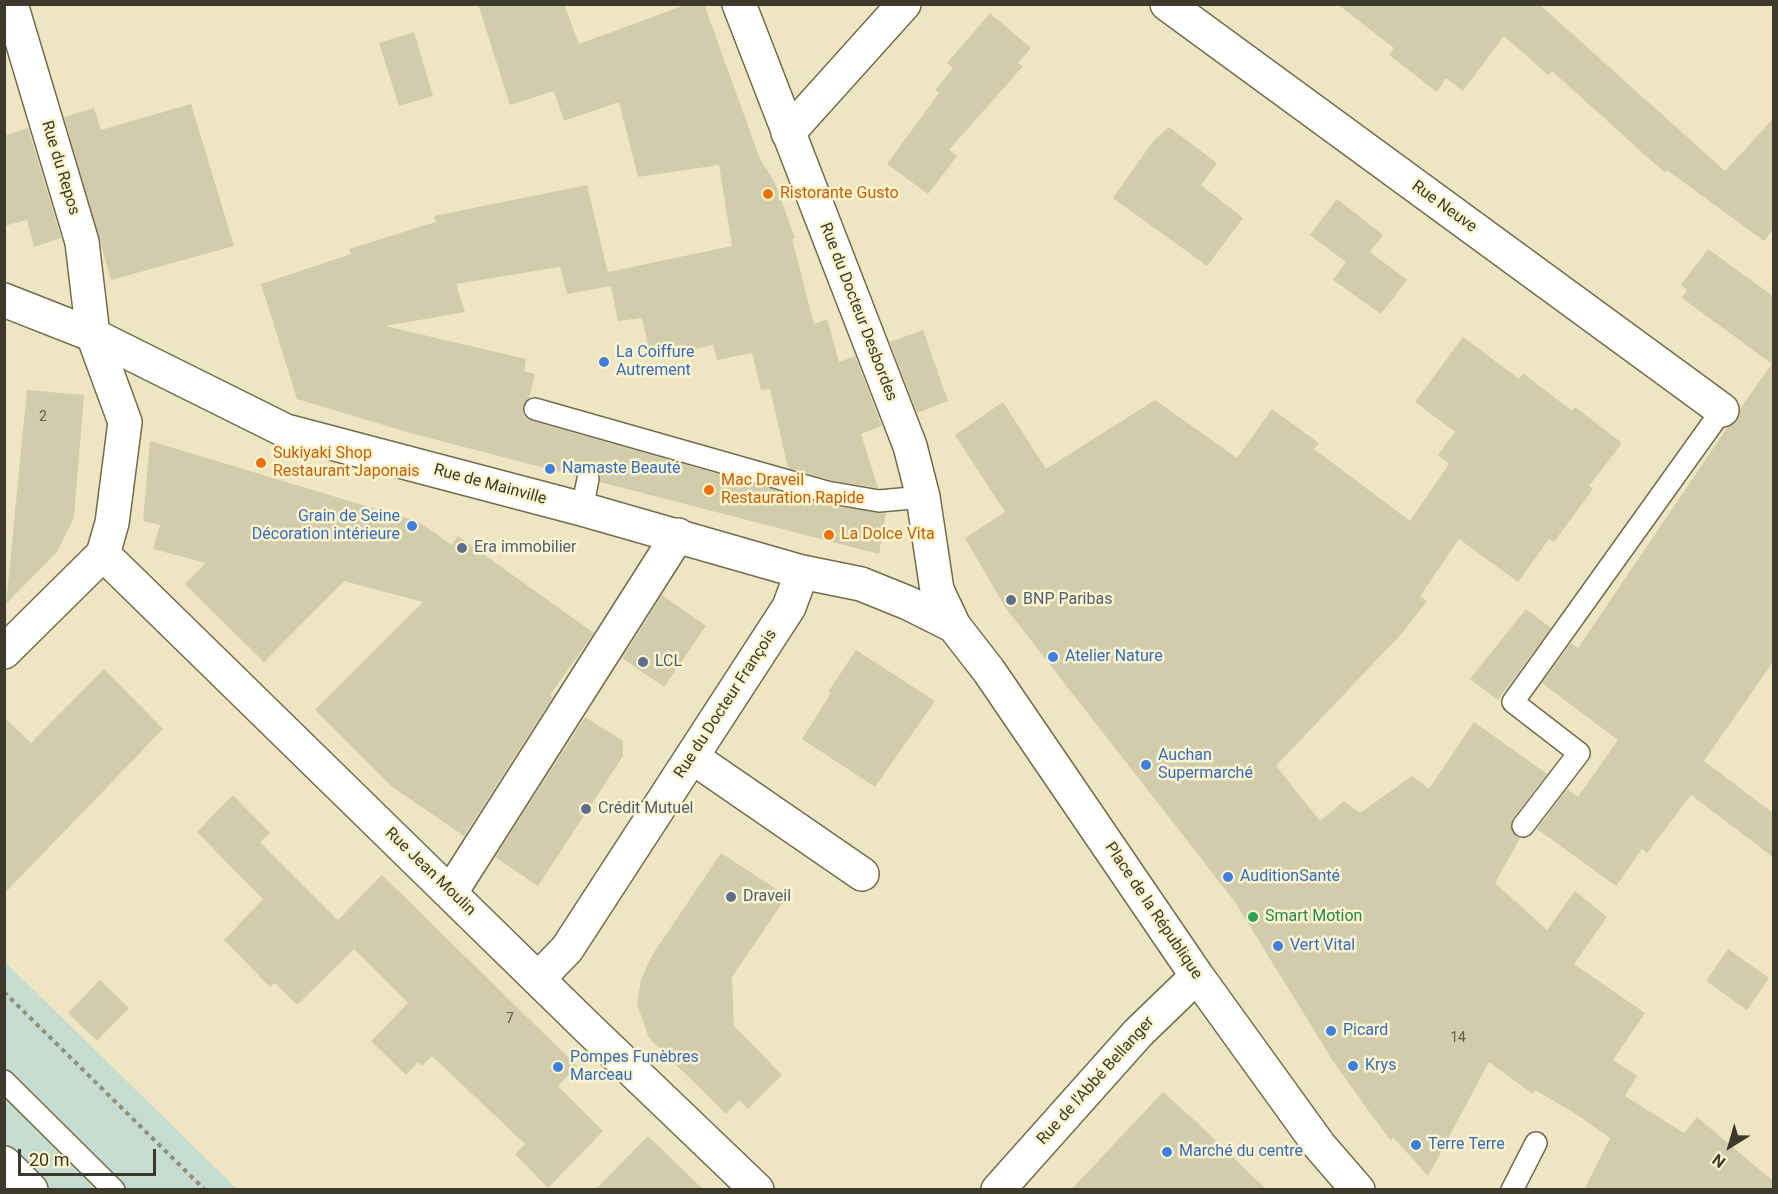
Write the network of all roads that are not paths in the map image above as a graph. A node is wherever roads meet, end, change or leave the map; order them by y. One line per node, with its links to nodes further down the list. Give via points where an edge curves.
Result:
1 (11, 4): 7 (street, Rue du Repos, via 82,242)
2 (739, 4): 5 (street, Rue du Docteur Desbordes)
3 (904, 4): 5 (street)
4 (1167, 4): 9 (street, Rue Neuve)
5 (788, 134): 10 (street, Rue du Docteur Desbordes, via 910,446)
6 (4, 300): 7 (street, Rue de Mainville)
7 (93, 335): 11 (street, Rue de Mainville, via 286,431 585,494); 12 (street, Rue du Repos, via 125,422 112,523)
8 (535, 409): 10 (lane, via 600,433 827,492 879,501)
9 (1722, 410): 17 (lane, via 1513,702 1579,753)
10 (923, 496): 14 (street, Rue du Docteur Desbordes, via 937,590)
11 (678, 535): 13 (street, Rue de Mainville); 19 (street)
12 (103, 554): 15 (street); 19 (street, Rue Jean Moulin)
13 (802, 572): 14 (street, Rue de Mainville, via 861,584); 16 (street, Rue du Docteur François, via 789,607)
14 (954, 626): 20 (street, Place de la République, via 1028,727)
15 (4, 652)
16 (692, 757): 18 (street); 21 (street, Rue du Docteur François, via 567,949)
17 (1524, 826)
18 (862, 874)
19 (451, 892): 21 (street, Rue Jean Moulin)
20 (1197, 976): 28 (street, Rue de l'Abbé Bellanger, via 1138,1033); 29 (street, Place de la République, via 1319,1145)
21 (539, 978): 27 (street, Rue Jean Moulin)
22 (4, 1081): 26 (lane)
23 (1536, 1143): 30 (lane)
24 (4, 1163): 25 (street)
25 (31, 1190)
26 (114, 1190)
27 (757, 1190)
28 (998, 1190)
29 (1358, 1190)
30 (1512, 1190)

